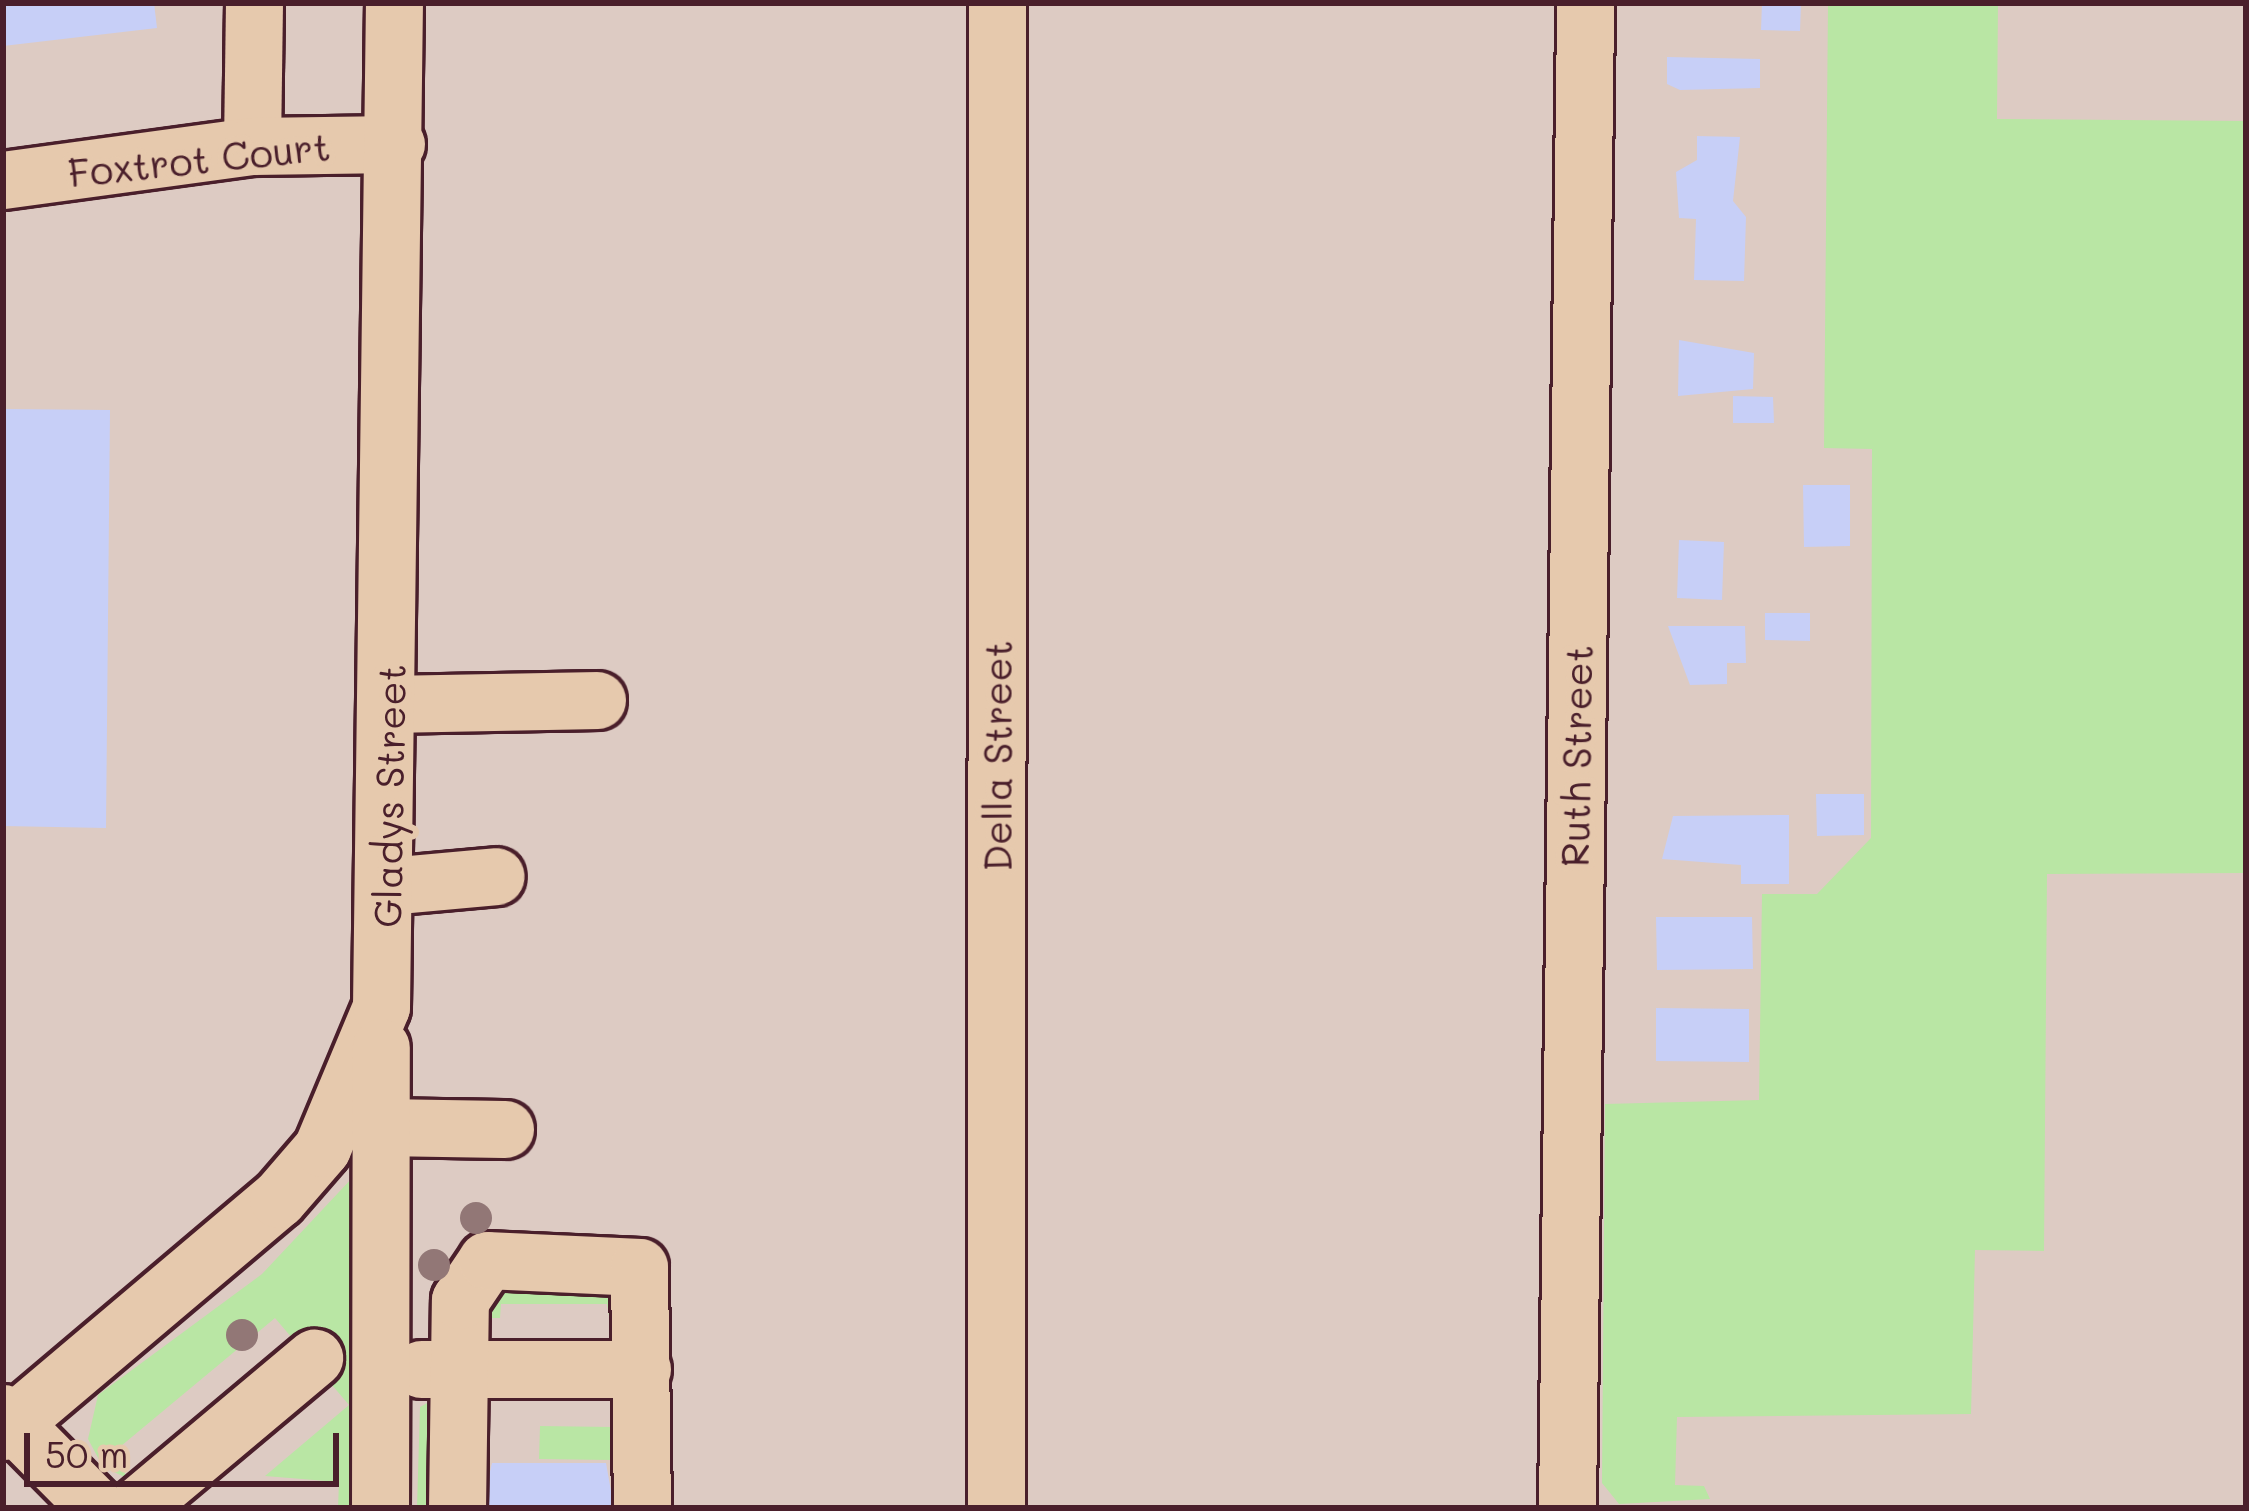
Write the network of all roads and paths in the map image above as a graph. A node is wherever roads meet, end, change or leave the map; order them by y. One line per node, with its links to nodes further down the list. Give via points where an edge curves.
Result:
1 (254, 3): 6 (street)
2 (394, 3): 5 (street, Gladys Street)
3 (998, 3): 27 (street, Della Street)
4 (1585, 3): 28 (street, Ruth Street)
5 (396, 144): 6 (street, Foxtrot Court); 9 (street, Gladys Street)
6 (252, 146): 7 (street, Foxtrot Court)
7 (3, 180)
8 (597, 700): 9 (street)
9 (390, 704): 11 (street, Gladys Street)
10 (496, 876): 11 (street)
11 (387, 886): 12 (street, Gladys Street)
12 (381, 1007): 13 (street); 19 (street, Gladys Street, via 322,1148 237,1245)
13 (380, 1127): 14 (street); 16 (street)
14 (505, 1129)
15 (314, 1358): 21 (street)
16 (380, 1368): 17 (street); 22 (street)
17 (467, 1369): 18 (street); 18 (street, via 460,1300 488,1260 632,1262); 23 (street); 24 (street)
18 (631, 1369): 25 (street); 26 (street)
19 (6, 1422): 20 (street)
20 (97, 1508)
21 (135, 1508)
22 (380, 1508)
23 (457, 1508)
24 (472, 1508)
25 (621, 1508)
26 (642, 1508)
27 (996, 1508)
28 (1567, 1508)

